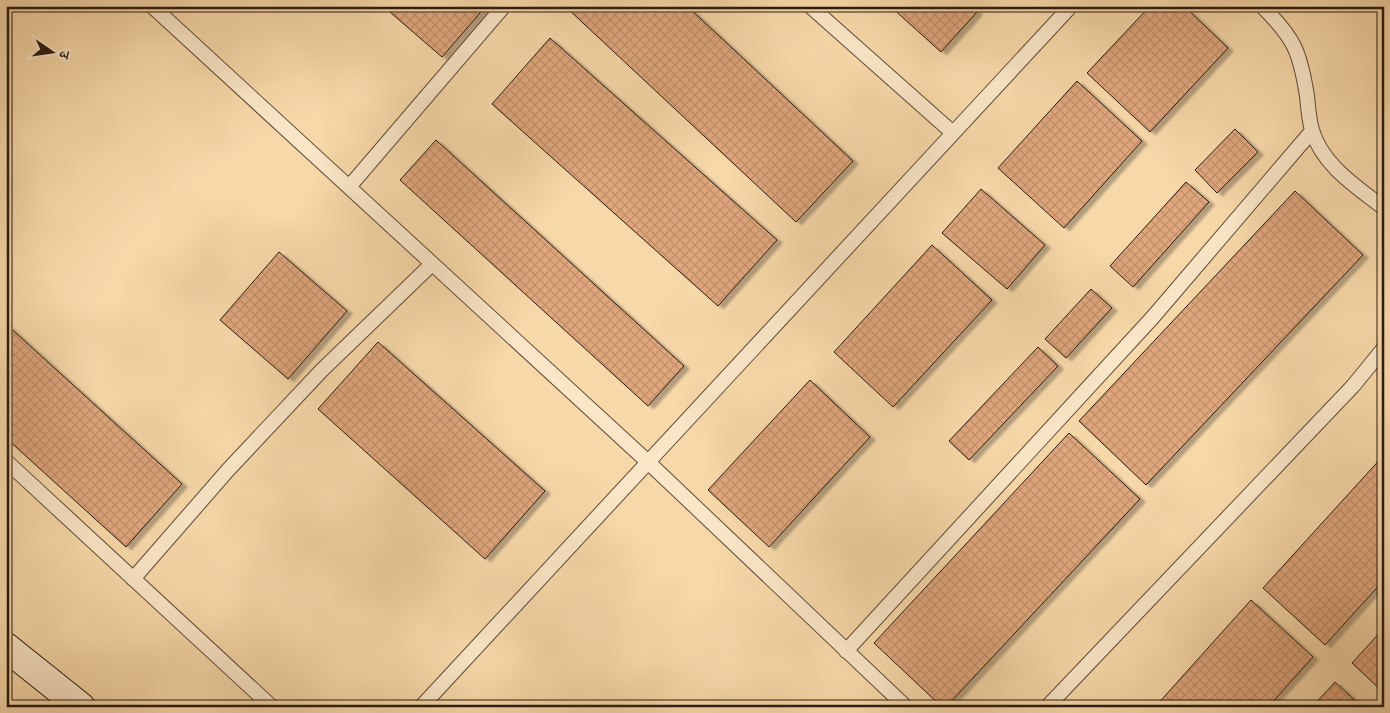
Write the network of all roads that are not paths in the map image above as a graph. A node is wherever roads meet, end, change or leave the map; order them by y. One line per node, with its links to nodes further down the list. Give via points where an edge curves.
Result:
1 (152, 6): 8 (lane)
2 (504, 6): 8 (lane)
3 (810, 6): 7 (lane)
4 (1071, 6): 7 (lane)
5 (1262, 6): 6 (lane, via 1284,28 1296,47 1304,75)
6 (1312, 131): 9 (lane, via 1334,167); 16 (lane, via 1153,317)
7 (953, 133): 13 (lane)
8 (348, 188): 10 (lane)
9 (1384, 208)
10 (432, 264): 13 (lane); 14 (lane, via 322,370 228,470)
11 (1384, 348): 21 (lane, via 1353,386)
12 (6, 461): 14 (lane)
13 (648, 462): 16 (lane); 19 (lane)
14 (133, 579): 18 (lane)
15 (6, 647): 17 (main road)
16 (846, 651): 20 (lane)
17 (81, 707)
18 (272, 707)
19 (421, 707)
20 (906, 707)
21 (1047, 707)

